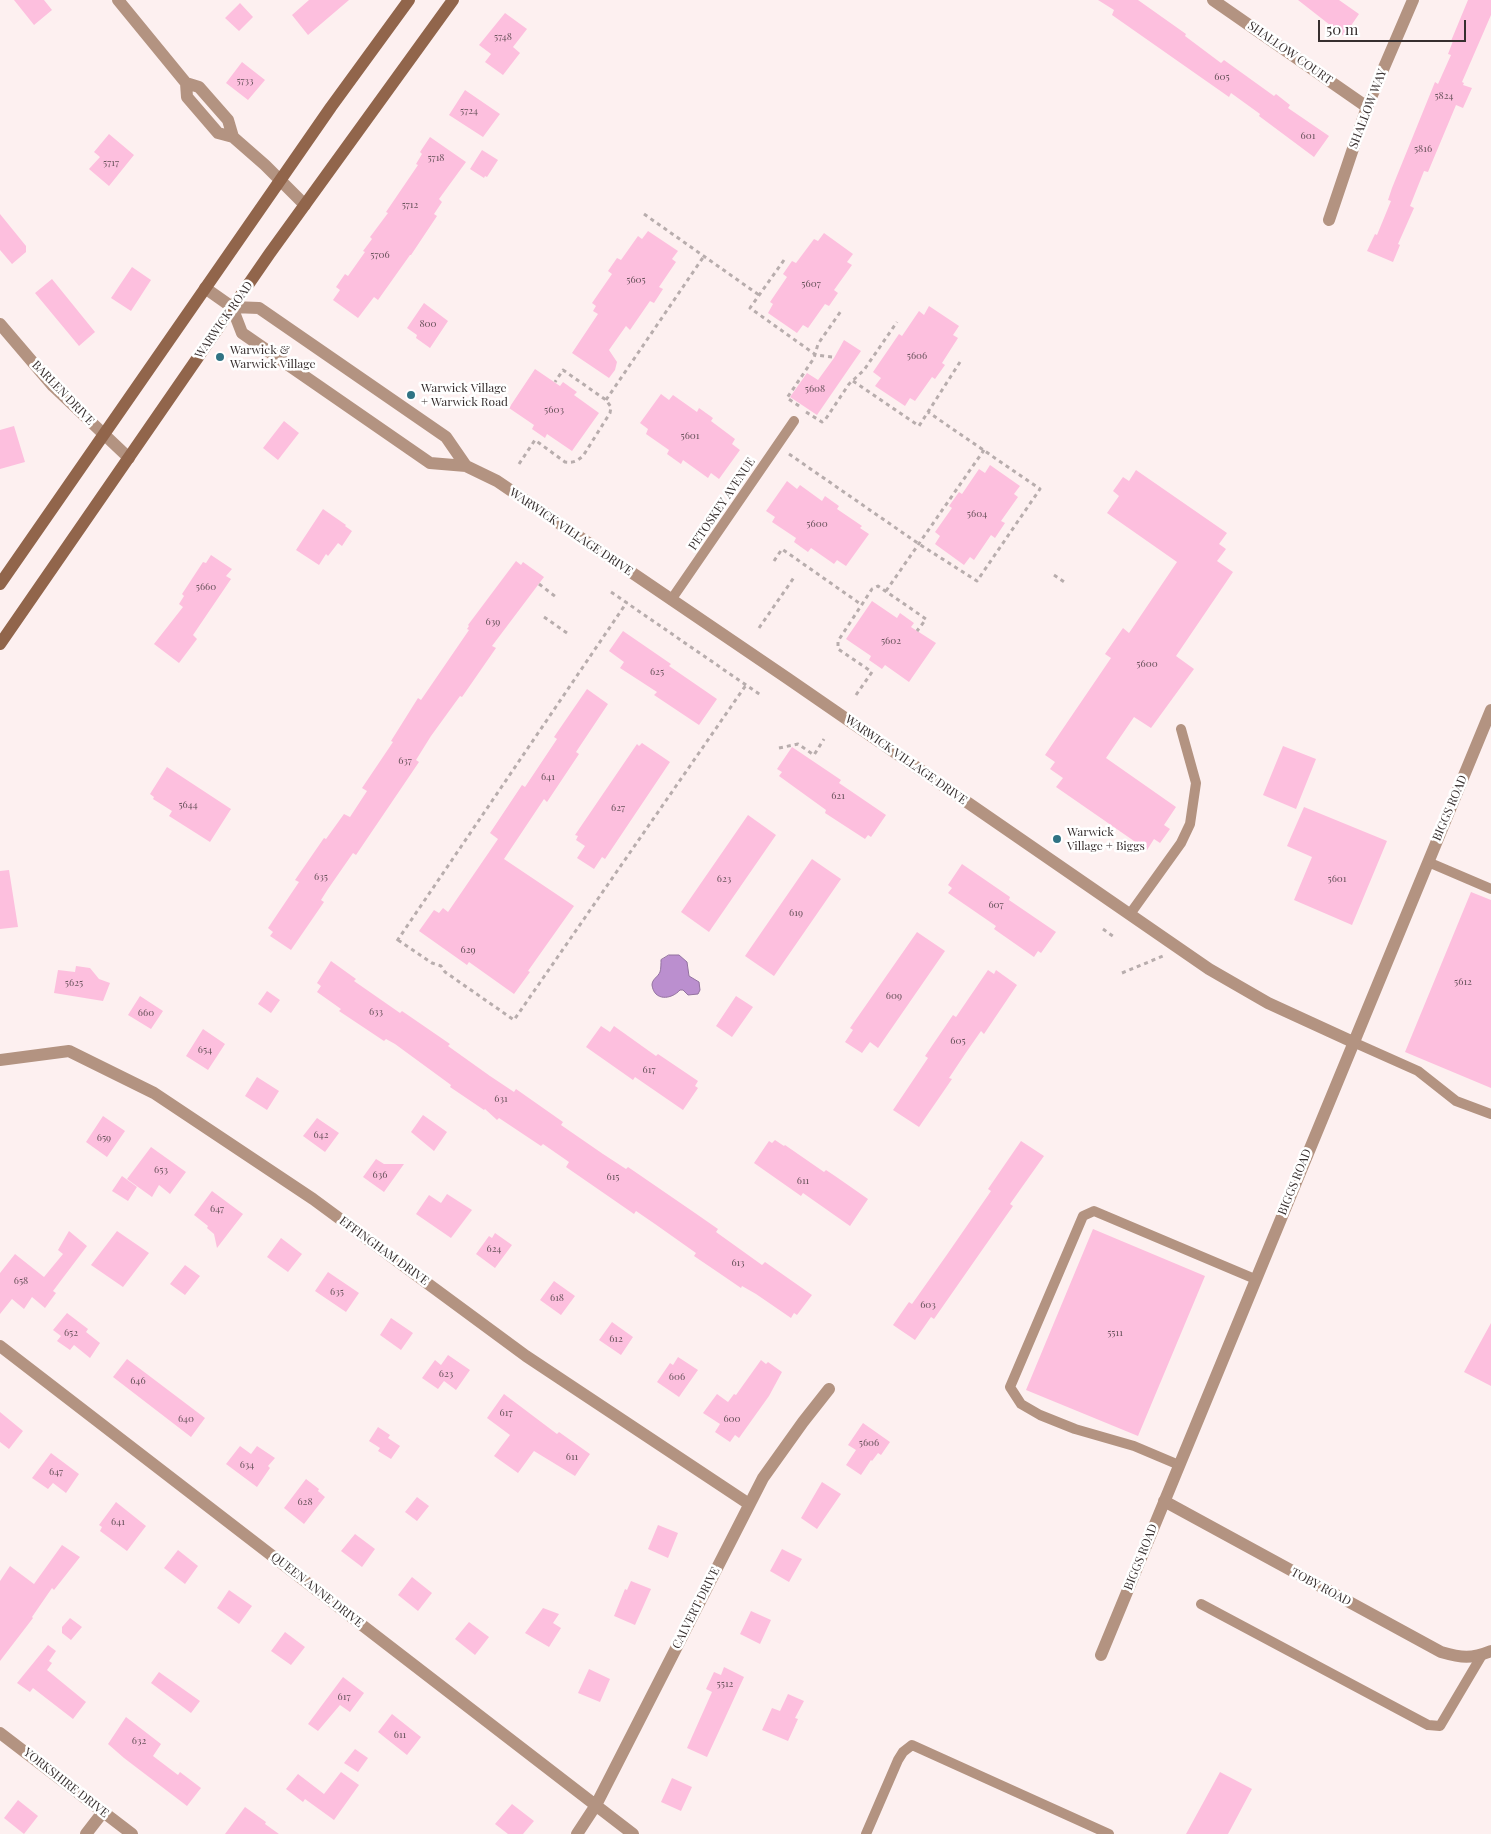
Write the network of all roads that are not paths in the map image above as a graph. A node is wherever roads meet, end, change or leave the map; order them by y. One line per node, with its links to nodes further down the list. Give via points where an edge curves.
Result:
1 (118, 0): 7 (street, via 186,83 199,87 228,120 233,137)
2 (409, 0): 7 (main road)
3 (453, 0): 8 (main road, WARWICK ROAD)
4 (1213, 0): 6 (street, SHALLOW COURT)
5 (1414, 0): 6 (street, SHALLOW WAY)
6 (1367, 107): 9 (street, SHALLOW WAY)
7 (281, 180): 8 (street); 10 (main road)
8 (305, 204): 11 (main road, WARWICK ROAD)
9 (1328, 220)
10 (205, 288): 11 (street); 14 (main road)
11 (232, 307): 15 (main road, WARWICK ROAD); 16 (street, WARWICK VILLAGE DRIVE, via 258,308 446,437); 16 (street, WARWICK VILLAGE DRIVE, via 242,333 422,458 430,463)
12 (0, 324): 14 (street, BARLEN DRIVE, via 53,386)
13 (794, 421): 18 (lane, PETOSKEY AVENUE)
14 (104, 434): 15 (street, BARLEN DRIVE); 17 (main road)
15 (129, 458): 19 (main road, WARWICK ROAD)
16 (466, 466): 18 (street, WARWICK VILLAGE DRIVE, via 497,481)
17 (0, 584)
18 (671, 600): 24 (street, WARWICK VILLAGE DRIVE)
19 (0, 644)
20 (1491, 710): 22 (street, BIGGS ROAD)
21 (1181, 729): 24 (lane, via 1196,783 1190,824 1181,843)
22 (1428, 862): 23 (lane); 25 (street, BIGGS ROAD)
23 (1491, 889)
24 (1130, 914): 25 (street, WARWICK VILLAGE DRIVE, via 1209,968 1268,1003)
25 (1353, 1042): 27 (lane, via 1418,1071 1456,1101); 28 (street, BIGGS ROAD)
26 (0, 1060): 33 (street, EFFINGHAM DRIVE, via 69,1050 154,1093 313,1199 526,1356)
27 (1491, 1114)
28 (1255, 1278): 31 (street, BIGGS ROAD); 31 (lane, via 1094,1211 1083,1216 1010,1387 1021,1404 1040,1415 1075,1430 1134,1446)
29 (0, 1346): 38 (street, QUEEN ANNE DRIVE)
30 (829, 1389): 33 (street, CALVERT DRIVE, via 764,1478)
31 (1179, 1465): 32 (street, BIGGS ROAD)
32 (1164, 1502): 35 (street, TOBY ROAD, via 1441,1652 1461,1658); 36 (street, BIGGS ROAD)
33 (749, 1504): 38 (street, CALVERT DRIVE)
34 (1201, 1604): 35 (lane, via 1428,1725 1440,1726)
35 (1486, 1653)
36 (1101, 1655)
37 (0, 1733): 39 (street, YORKSHIRE DRIVE)
38 (596, 1805): 42 (street, CALVERT DRIVE); 43 (street, QUEEN ANNE DRIVE)
39 (103, 1812): 40 (street); 41 (street, YORKSHIRE DRIVE)
40 (86, 1834)
41 (132, 1834)
42 (577, 1834)
43 (633, 1834)
44 (866, 1834): 45 (lane, via 898,1760 912,1745)
45 (1109, 1834)

